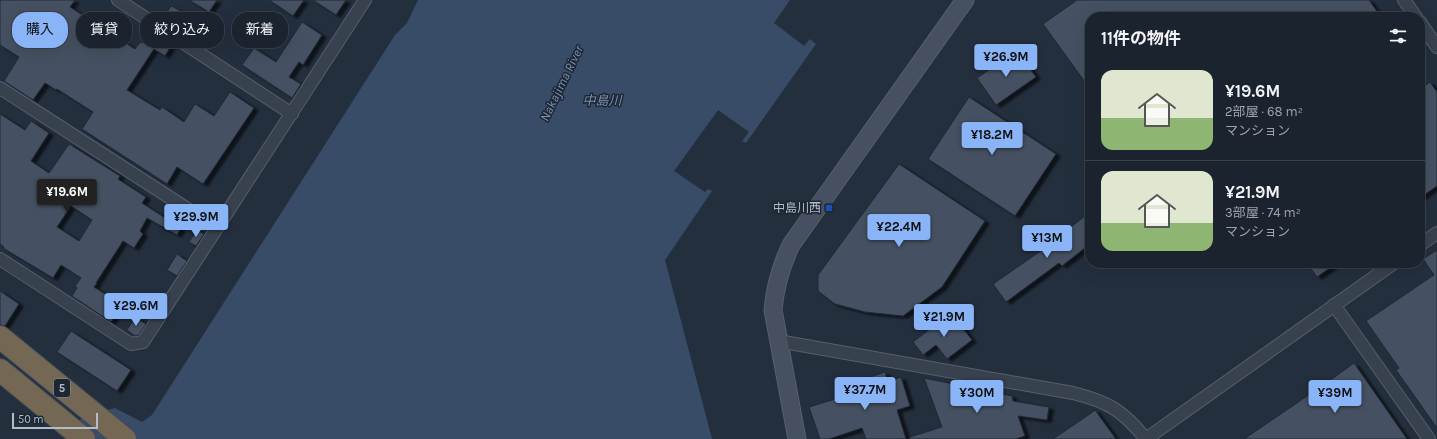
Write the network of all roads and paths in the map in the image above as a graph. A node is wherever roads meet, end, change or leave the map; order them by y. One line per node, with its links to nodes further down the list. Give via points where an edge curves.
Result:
1 (118, 0): 9 (street)
2 (365, 0): 9 (street)
3 (965, 0): 17 (street, via 791,245 783,261 774,297 773,310)
4 (1404, 0): 5 (street)
5 (1412, 12)
6 (1425, 29): 7 (street)
7 (1437, 47)
8 (0, 88): 10 (street)
9 (292, 114): 10 (street)
10 (217, 228): 13 (street, via 143,342 131,344)
11 (1437, 233): 12 (street)
12 (1425, 241)
13 (0, 259)
14 (1387, 268): 15 (street)
15 (1334, 305): 22 (street); 23 (street)
16 (0, 338): 20 (highway, 5)
17 (778, 341): 21 (street); 22 (street, via 1095,398 1131,421)
18 (0, 370): 19 (highway, 5)
19 (84, 439)
20 (125, 439)
21 (797, 439)
22 (1146, 439)
23 (1429, 439)

